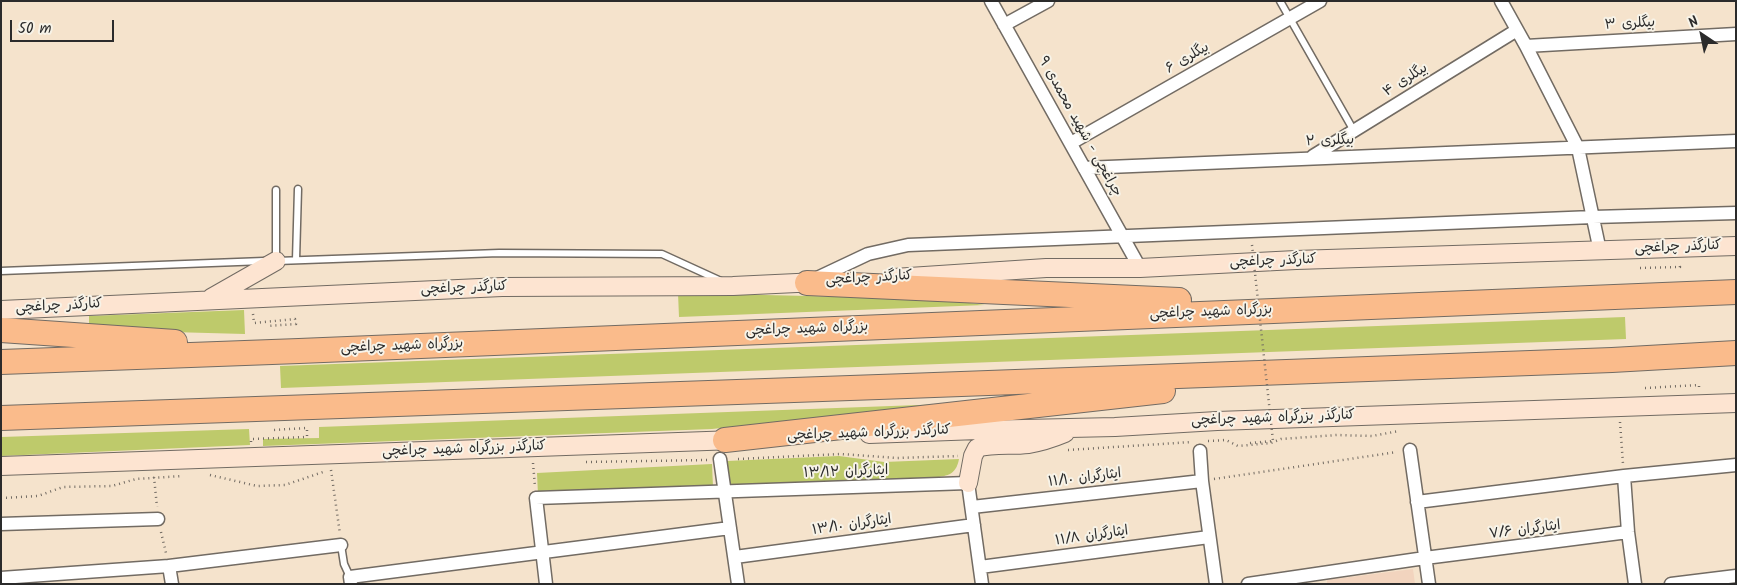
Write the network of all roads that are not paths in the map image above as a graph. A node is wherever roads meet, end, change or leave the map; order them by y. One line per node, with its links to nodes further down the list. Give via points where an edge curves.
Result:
1 (991, 1): 7 (street, ۹ چراغچی - شهید محمدی)
2 (1048, 1): 7 (street)
3 (1280, 1): 6 (lane)
4 (1320, 1): 6 (street, بیگلری ۶)
5 (1501, 1): 8 (street)
6 (1290, 19): 11 (lane); 13 (street, بیگلری ۶)
7 (1004, 25): 13 (street, ۹ چراغچی - شهید محمدی)
8 (1517, 30): 10 (street); 11 (street, بیگلری ۴)
9 (1736, 34): 10 (street, بیگلری ۳)
10 (1526, 46): 14 (street)
11 (1354, 131): 15 (street, بیگلری ۴)
12 (1736, 141): 14 (street, بیگلری ۲)
13 (1070, 143): 16 (street, ۹ چراغچی - شهید محمدی)
14 (1578, 148): 15 (street, بیگلری ۲); 20 (street)
15 (1310, 157): 16 (street, بیگلری ۲)
16 (1084, 168): 21 (street, ۹ چراغچی - شهید محمدی)
17 (298, 189): 24 (lane)
18 (276, 190): 25 (lane)
19 (1736, 213): 20 (street)
20 (1592, 217): 21 (street); 23 (street)
21 (1122, 236): 26 (street, ۹ چراغچی - شهید محمدی); 29 (street, via 908,245 868,254)
22 (1736, 246): 23 (main road, کنارگذر چراغچی)
23 (1600, 251): 26 (main road, کنارگذر چراغچی)
24 (296, 260): 25 (lane); 30 (lane, via 499,253 662,254)
25 (276, 261): 27 (lane); 33 (main road)
26 (1140, 268): 29 (main road, کنارگذر چراغچی, via 1046,268)
27 (1, 271)
28 (1736, 282): 32 (highway)
29 (807, 283): 30 (main road, کنارگذر چراغچی); 34 (highway)
30 (733, 286): 33 (main road, کنارگذر چراغچی, via 502,287)
31 (1736, 292): 32 (highway)
32 (1612, 296): 34 (highway, بزرگراه شهید چراغچی)
33 (208, 300): 35 (main road, کنارگذر چراغچی)
34 (1336, 308): 37 (highway, بزرگراه شهید چراغچی)
35 (1, 310)
36 (1, 330): 37 (highway)
37 (299, 351): 40 (highway, بزرگراه شهید چراغچی)
38 (1736, 353): 39 (highway)
39 (1612, 360): 41 (highway); 42 (highway)
40 (1, 362)
41 (1736, 365)
42 (1353, 369): 44 (highway); 49 (highway)
43 (1736, 403): 47 (main road, کنارگذر بزرگراه شهید چراغچی, via 1619,407 1408,422 1217,421)
44 (38, 417): 45 (highway); 46 (highway)
45 (1, 418)
46 (1, 422)
47 (1078, 428): 49 (main road, کنارگذر بزرگراه شهید چراغچی, via 978,430); 55 (main road, via 1027,444 977,448)
48 (1201, 445): 54 (street)
49 (723, 450): 52 (main road, کنارگذر بزرگراه شهید چراغچی, via 330,463 153,461); 56 (street)
50 (1410, 450): 57 (street)
51 (1736, 464): 53 (street)
52 (1, 466)
53 (1624, 476): 57 (street); 63 (street)
54 (1202, 480): 58 (street, ایثارگران ۱۱/۱۰); 64 (street)
55 (968, 483): 56 (street, ایثارگران ۱۳/۱۲); 58 (street)
56 (725, 492): 62 (street); 66 (street, ایثارگران ۱۳/۱۲, via 536,498)
57 (1417, 502): 68 (street)
58 (972, 507): 61 (street)
59 (158, 519): 60 (street)
60 (1, 524)
61 (974, 525): 67 (street, ایثارگران ۱۳/۱۰); 70 (street)
62 (730, 528): 66 (street); 67 (street)
63 (1628, 532): 68 (street, ایثارگران ۷/۶); 81 (street)
64 (1209, 537): 70 (street, ایثارگران ۱۱/۸); 78 (street)
65 (341, 545): 69 (street); 73 (lane)
66 (542, 553): 73 (street); 75 (street)
67 (735, 557): 76 (street)
68 (1425, 558): 79 (street, ایثارگران ۷/۶); 80 (street)
69 (169, 566): 72 (street); 74 (street)
70 (980, 567): 77 (street)
71 (1736, 576): 82 (street)
72 (1, 578)
73 (351, 580)
74 (172, 584)
75 (546, 584)
76 (738, 584)
77 (982, 584)
78 (1216, 584)
79 (1248, 584)
80 (1429, 584)
81 (1635, 584)
82 (1671, 584)

